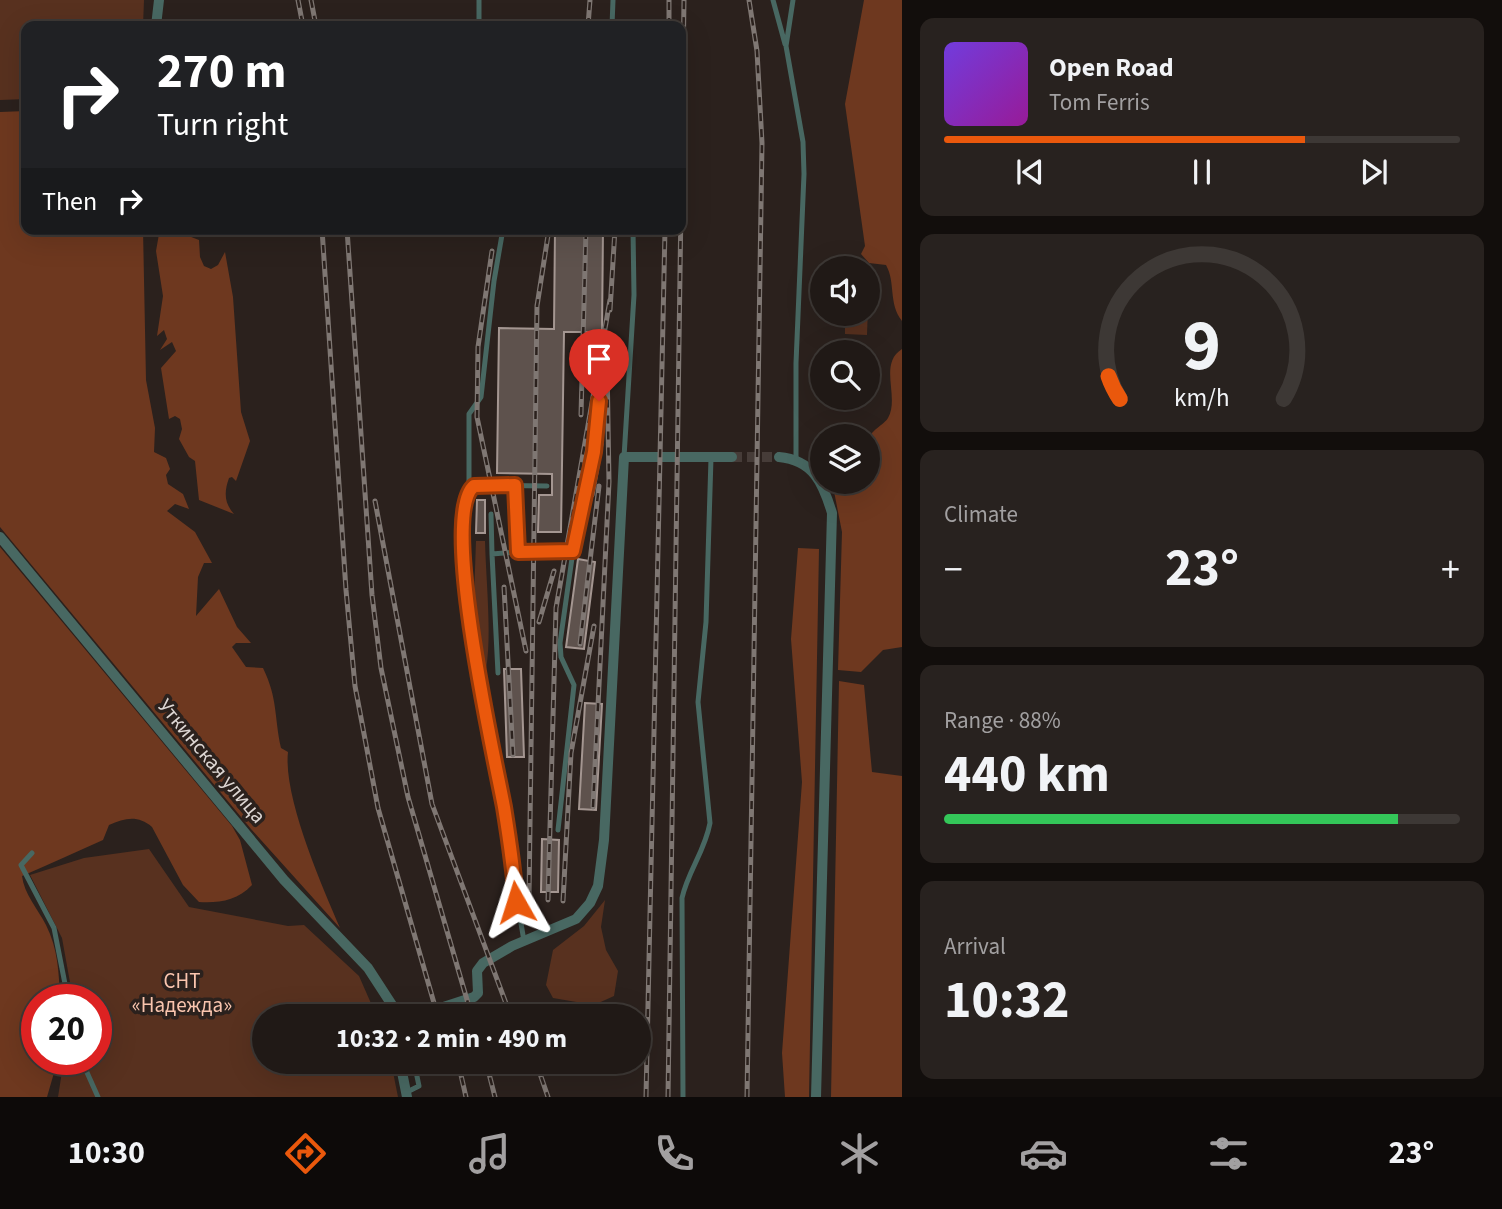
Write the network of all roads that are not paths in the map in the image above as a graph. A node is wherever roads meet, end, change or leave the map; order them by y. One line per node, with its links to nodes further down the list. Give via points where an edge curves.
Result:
1 (159, 0): 6 (street)
2 (479, 0): 7 (lane)
3 (613, 0): 8 (lane)
4 (772, 0): 9 (lane)
5 (793, 0): 9 (lane)
6 (157, 21)
7 (479, 21)
8 (612, 21)
9 (786, 46): 17 (lane, via 803,142)
10 (502, 235): 20 (lane, via 481,397 469,414)
11 (632, 235): 13 (lane, via 634,295)
12 (599, 401): 23 (lane, via 594,452)
13 (624, 457): 16 (street); 29 (street, via 600,880 576,919)
14 (732, 457): 16 (street)
15 (779, 457): 17 (street)
16 (711, 458): 38 (lane, via 706,622 698,702 710,823 682,898)
17 (796, 458): 39 (street, via 810,469 827,498 833,532)
18 (515, 485): 19 (lane); 20 (lane, via 479,485); 24 (lane)
19 (547, 486)
20 (469, 490): 29 (lane, via 465,556 469,621)
21 (491, 514): 25 (lane)
22 (0, 537): 31 (street, Уткинская улица, via 284,880 374,975)
23 (573, 551): 24 (lane); 27 (lane, via 560,642 561,657 574,685)
24 (518, 552): 25 (lane)
25 (492, 554): 26 (lane)
26 (498, 673)
27 (558, 830)
28 (32, 853): 30 (lane, via 21,865 54,928)
29 (524, 940): 32 (street, via 483,963 477,971 478,993)
30 (65, 984)
31 (390, 1004)
32 (453, 1004)
33 (403, 1074): 36 (street)
34 (416, 1074): 36 (lane, via 419,1086)
35 (88, 1075): 37 (lane)
36 (407, 1094)
37 (98, 1097)
38 (683, 1097)
39 (816, 1097)

